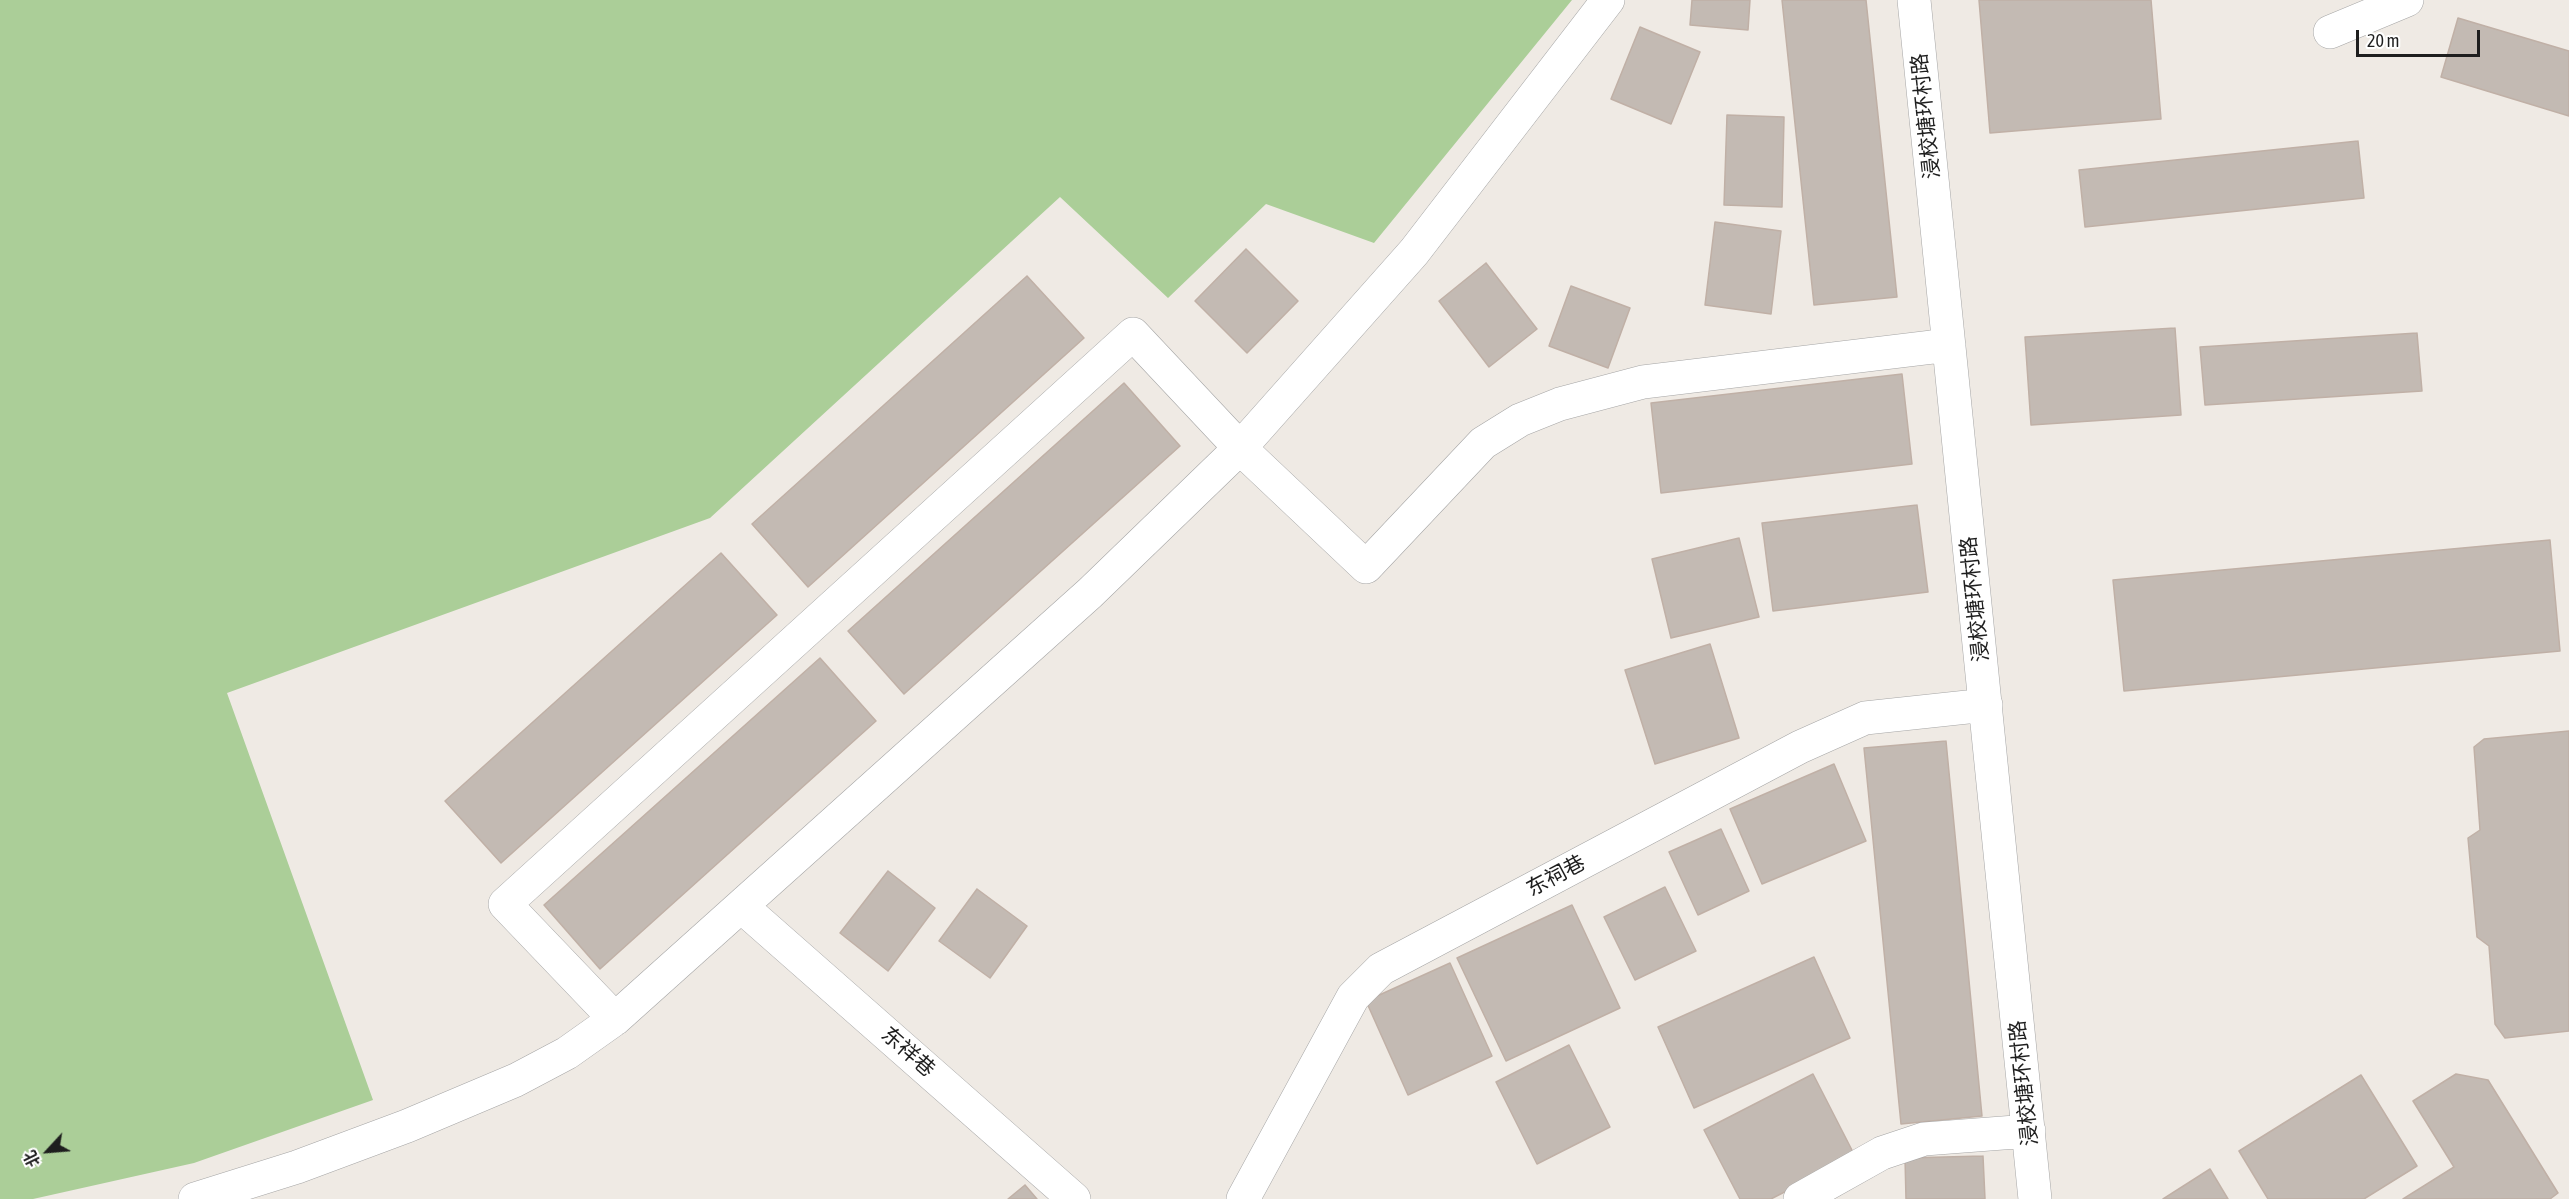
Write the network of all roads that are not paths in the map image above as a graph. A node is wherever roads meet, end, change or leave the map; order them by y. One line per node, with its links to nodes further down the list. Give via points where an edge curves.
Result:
1 (1608, 0): 6 (street, via 1414,252)
2 (1914, 0): 5 (street, 浸校塘环村路)
3 (2407, 0): 4 (street)
4 (2330, 32)
5 (1949, 345): 6 (street, via 1643,382 1550,408 1520,420 1483,443 1366,567); 7 (street, 浸校塘环村路)
6 (1240, 448): 8 (street, via 1090,593); 9 (street, via 1133,334 505,904)
7 (1986, 705): 10 (street, 浸校塘环村路); 14 (street, 东祠巷, via 1865,718 1800,747 1381,969 1353,997)
8 (741, 906): 9 (street); 13 (street, 东祥巷)
9 (615, 1019): 12 (street, via 567,1053 516,1080 297,1167)
10 (2029, 1131): 11 (street, 浸校塘环村路); 15 (street, via 1924,1139 1882,1153)
11 (2044, 1195)
12 (195, 1199)
13 (1074, 1199)
14 (1243, 1199)
15 (1800, 1199)

